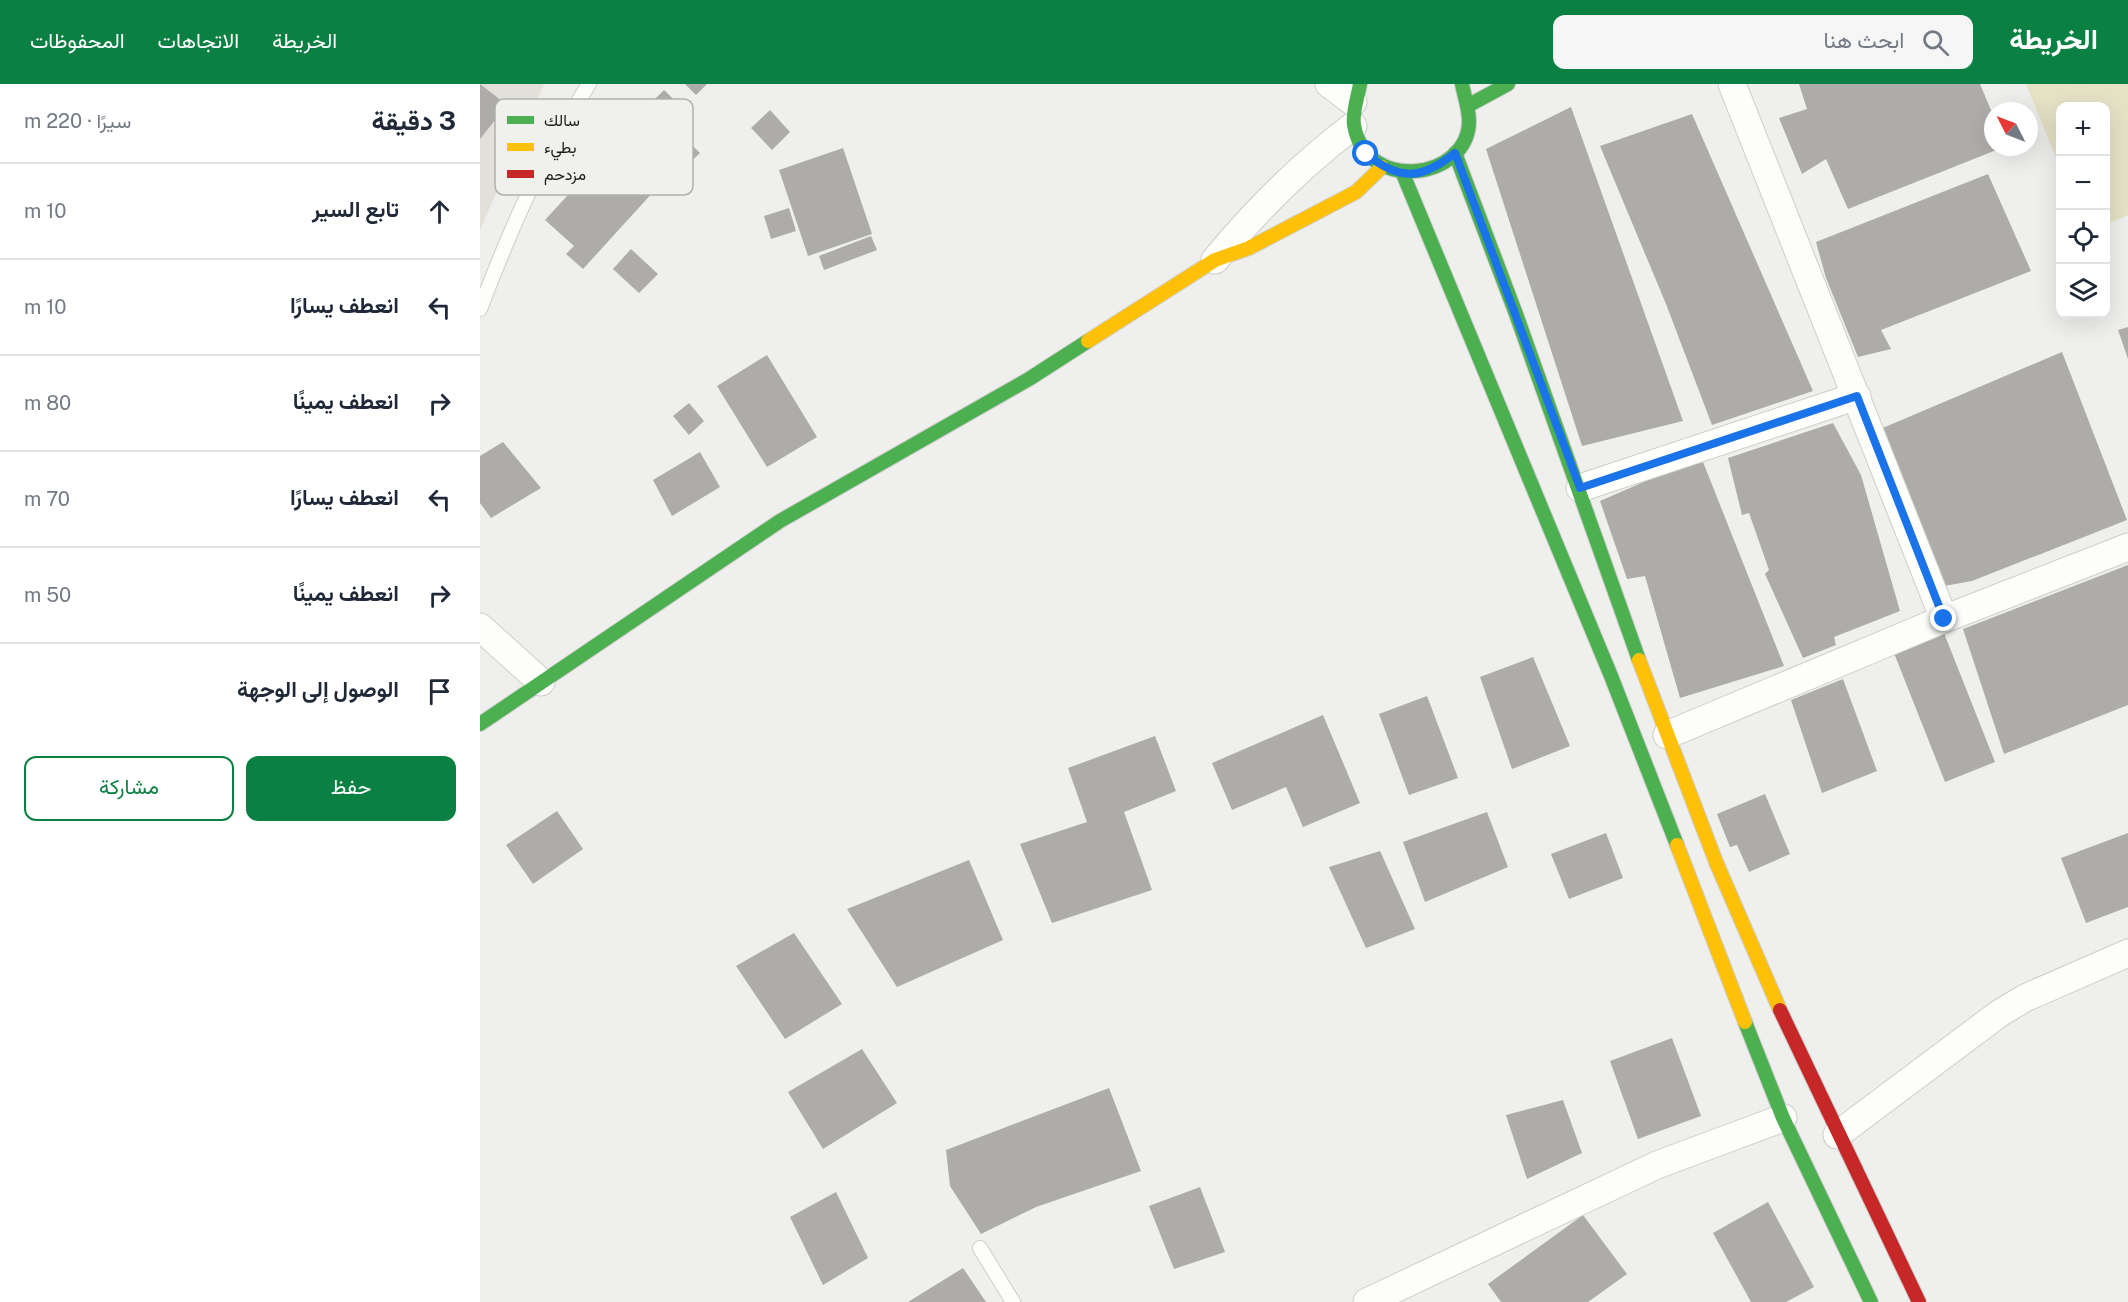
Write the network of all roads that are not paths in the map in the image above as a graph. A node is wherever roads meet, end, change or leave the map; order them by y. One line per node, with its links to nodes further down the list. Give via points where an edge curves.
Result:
1 (589, 84): 6 (lane)
2 (1329, 84): 7 (street)
3 (1462, 84): 8 (street)
4 (1508, 84): 8 (street)
5 (1732, 84): 15 (street)
6 (579, 99)
7 (1355, 104): 10 (street, via 1356,138 1366,154); 13 (street)
8 (1470, 104): 9 (street, via 1470,125)
9 (1455, 153): 11 (street, via 1433,170); 16 (street)
10 (1382, 167): 11 (street); 13 (street, via 1356,192 1250,248)
11 (1403, 174): 24 (street, via 1611,676)
12 (525, 195): 14 (lane)
13 (1215, 260): 20 (street, via 1029,379 780,521)
14 (480, 309)
15 (1857, 396): 16 (street); 18 (street)
16 (1580, 488): 22 (street)
17 (2128, 547): 18 (street)
18 (1944, 619): 22 (street)
19 (480, 627): 20 (street)
20 (541, 682): 21 (street)
21 (480, 724)
22 (1667, 735): 25 (street, via 1780,1014)
23 (2128, 953): 25 (street, via 2000,1013)
24 (1783, 1118): 27 (street); 29 (street, via 1658,1165)
25 (1837, 1135): 30 (street)
26 (980, 1248): 28 (lane)
27 (1864, 1301)
28 (1014, 1302)
29 (1367, 1302)
30 (1919, 1302)

